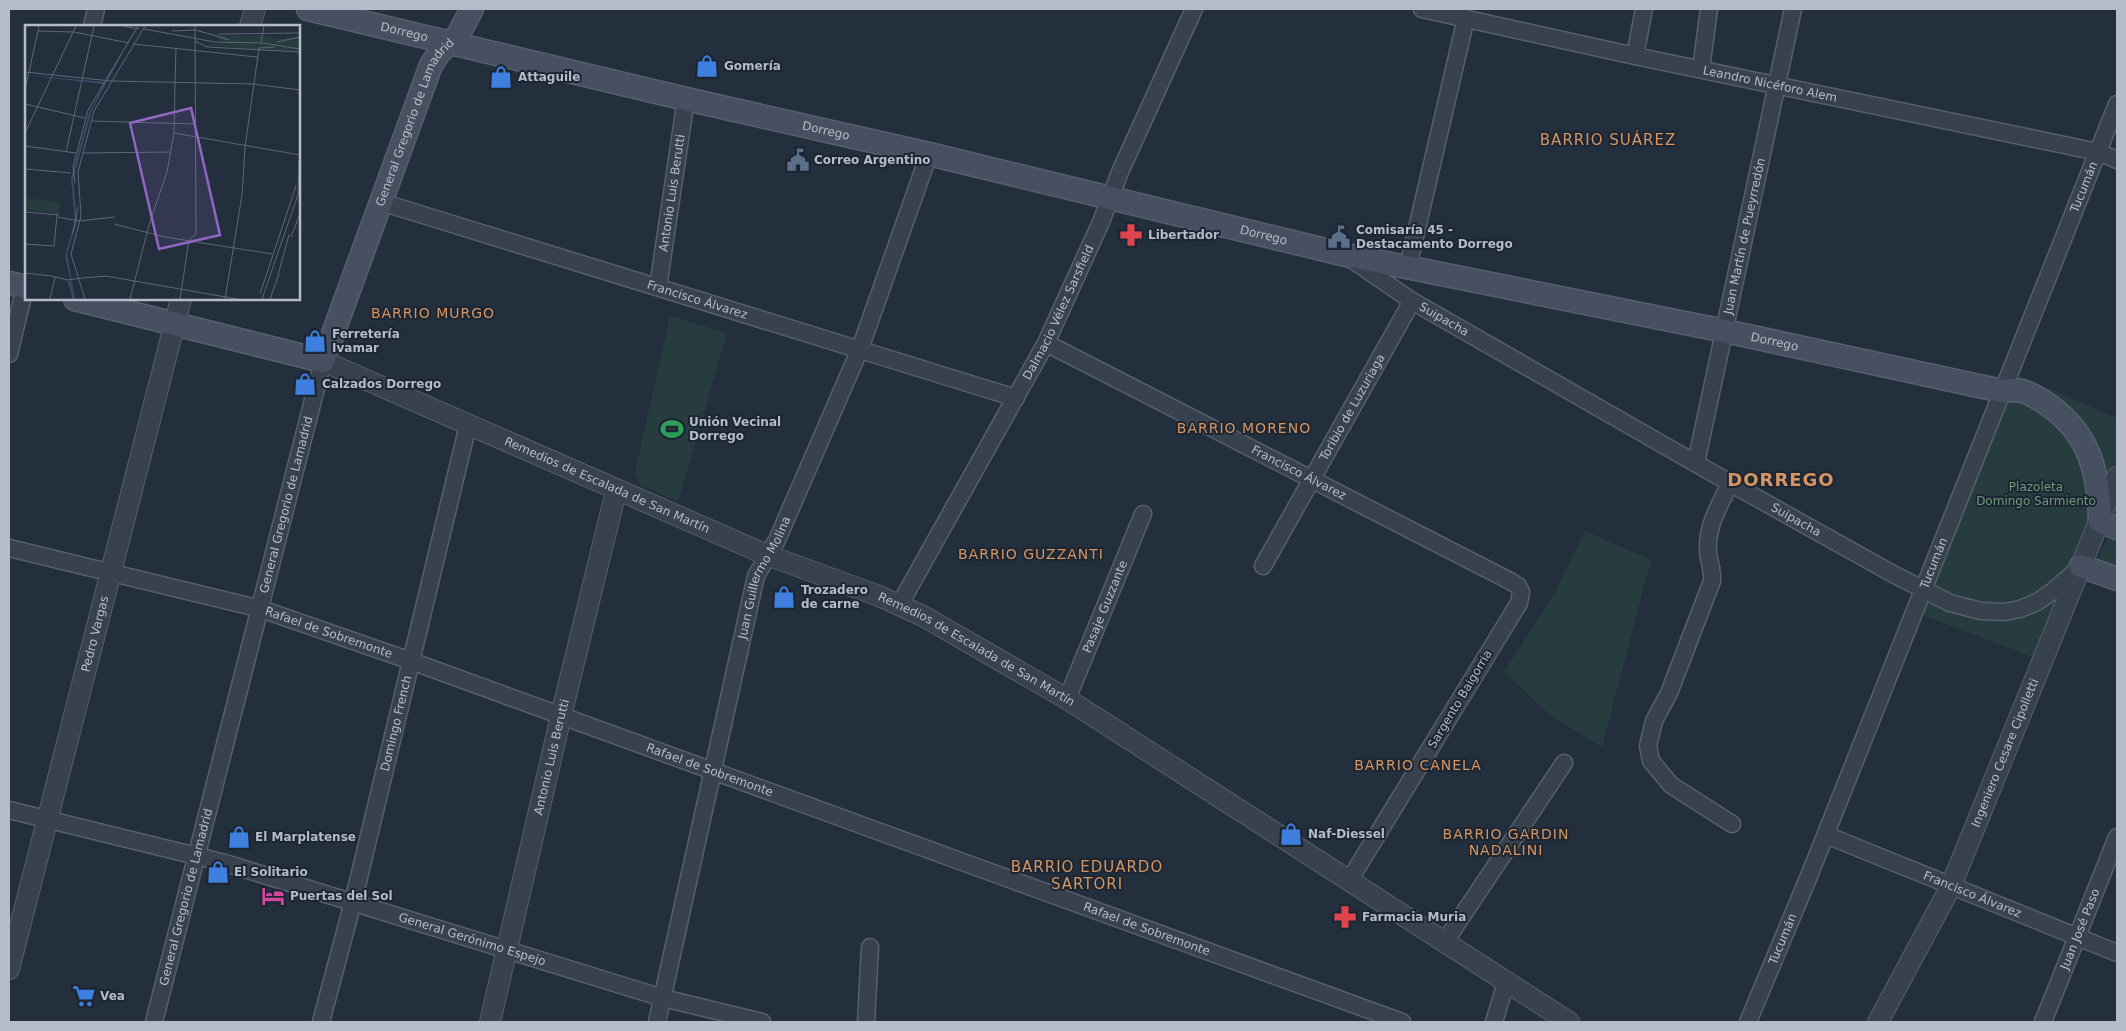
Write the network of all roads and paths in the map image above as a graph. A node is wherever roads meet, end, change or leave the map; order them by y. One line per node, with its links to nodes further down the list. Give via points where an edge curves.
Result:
1 (96, 9): 11 (street)
2 (255, 9): 12 (street)
3 (308, 9): 13 (main road, Dorrego)
4 (472, 9): 13 (main road, General Gregorio de Lamadrid, via 465,25)
5 (1194, 9): 22 (street, Dalmacio Vélez Sarsfield)
6 (1422, 9): 10 (street, Leandro Nicéforo Alem)
7 (1644, 9): 14 (street)
8 (1709, 9): 15 (street)
9 (1793, 9): 16 (street, Juan Martín de Pueyrredón)
10 (1466, 18): 14 (street, Leandro Nicéforo Alem); 25 (street)
11 (92, 25)
12 (250, 25)
13 (450, 41): 17 (main road, Dorrego); 23 (main road, General Gregorio de Lamadrid, via 430,66)
14 (1635, 56): 15 (street, Leandro Nicéforo Alem)
15 (1701, 69): 16 (street, Leandro Nicéforo Alem)
16 (1776, 85): 19 (street, Leandro Nicéforo Alem); 32 (street, Juan Martín de Pueyrredón)
17 (686, 99): 20 (main road, Dorrego); 27 (street, Antonio Luis Berutti)
18 (2117, 104): 19 (street, Tucumán)
19 (2098, 152): 21 (street, Leandro Nicéforo Alem); 37 (street, Tucumán)
20 (930, 154): 22 (main road, Dorrego); 34 (street, Juan Guillermo Molina)
21 (2117, 160)
22 (1111, 197): 24 (main road, Dorrego); 33 (street, Dalmacio Vélez Sarsfield)
23 (380, 202): 27 (street, Francisco Álvarez); 36 (main road, General Gregorio de Lamadrid)
24 (1346, 255): 25 (main road, Dorrego); 30 (street, Dorrego)
25 (1408, 267): 32 (main road, Dorrego)
26 (22, 285): 35 (street)
27 (658, 287): 34 (street, Francisco Álvarez)
28 (79, 300): 31 (main road, Remedios de Escalada de San Martín)
29 (181, 300): 31 (street, Pedro Vargas)
30 (1412, 301): 40 (street, Suipacha); 42 (street, Toribio de Luzuriaga)
31 (175, 323): 36 (main road, Remedios de Escalada de San Martín); 51 (street, Pedro Vargas)
32 (1725, 331): 37 (main road, Dorrego); 40 (street, Juan Martín de Pueyrredón)
33 (1046, 343): 38 (street, Dalmacio Vélez Sarsfield); 42 (street, Francisco Álvarez)
34 (860, 349): 38 (street, Francisco Álvarez); 48 (street, Juan Guillermo Molina, via 778,540)
35 (9, 354)
36 (323, 361): 39 (street, Remedios de Escalada de San Martín); 56 (street, General Gregorio de Lamadrid)
37 (2002, 391): 46 (main road, Dorrego, via 2018,389 2035,396 2059,412 2077,430 2086,445); 53 (street, Tucumán)
38 (1016, 398): 55 (street, Dalmacio Vélez Sarsfield)
39 (468, 425): 44 (street, Remedios de Escalada de San Martín); 57 (street, Domingo French)
40 (1696, 463): 43 (street, Suipacha)
41 (2117, 476): 46 (street, Ingeniero Cesare Cipolletti)
42 (1312, 479): 49 (street, Toribio de Luzuriaga); 54 (street, Francisco Álvarez, via 1510,580)
43 (1730, 483): 53 (street, Suipacha); 64 (street, via 1710,527 1707,548 1713,570 1712,581 1669,693 1654,721 1648,746 1651,761 1671,785)
44 (616, 491): 48 (street, Remedios de Escalada de San Martín); 59 (street, Antonio Luis Berutti)
45 (1143, 514): 58 (street, Pasaje Guzzante)
46 (2108, 525): 50 (street, Ingeniero Cesare Cipolletti)
47 (9, 548): 51 (street, Rafael de Sobremonte)
48 (767, 555): 55 (street, Remedios de Escalada de San Martín); 61 (street, Juan Guillermo Molina, via 756,576)
49 (1263, 566)
50 (2081, 566): 52 (main road); 53 (street, Suipacha, via 2037,602 2004,612 1981,611 1950,603); 69 (street, Ingeniero Cesare Cipolletti)
51 (111, 572): 56 (street, Rafael de Sobremonte); 63 (street, Pedro Vargas)
52 (2117, 579)
53 (1923, 590): 65 (street, Tucumán)
54 (1521, 592): 68 (street, Sargento Baigorria, via 1519,602)
55 (900, 604): 58 (street, Remedios de Escalada de San Martín)
56 (261, 609): 57 (street, Rafael de Sobremonte); 67 (street, General Gregorio de Lamadrid)
57 (411, 661): 59 (street, Rafael de Sobremonte); 70 (street, Domingo French)
58 (1067, 699): 68 (street, Remedios de Escalada de San Martín)
59 (561, 716): 61 (street, Rafael de Sobremonte); 74 (street, Antonio Luis Berutti)
60 (1564, 763): 72 (street)
61 (712, 770): 78 (street, Juan Guillermo Molina); 85 (street, Rafael de Sobremonte)
62 (9, 810): 63 (street, General Gerónimo Espejo)
63 (48, 819): 67 (street, General Gerónimo Espejo); 76 (street, Pedro Vargas)
64 (1732, 824)
65 (1826, 835): 69 (street, Francisco Álvarez); 88 (street, Tucumán)
66 (2117, 837): 71 (street, Juan José Paso)
67 (197, 856): 70 (street, General Gerónimo Espejo); 79 (street, General Gregorio de Lamadrid)
68 (1349, 881): 72 (street, Remedios de Escalada de San Martín)
69 (1951, 886): 71 (street, Francisco Álvarez); 89 (street, Ingeniero Cesare Cipolletti)
70 (353, 902): 74 (street, General Gerónimo Espejo); 80 (street, Domingo French)
71 (2077, 936): 75 (street, Francisco Álvarez); 90 (street, Juan José Paso)
72 (1444, 943): 77 (street, Remedios de Escalada de San Martín)
73 (870, 947): 84 (street)
74 (507, 950): 78 (street, General Gerónimo Espejo); 81 (street, Antonio Luis Berutti)
75 (2117, 953)
76 (9, 969)
77 (1506, 983): 86 (street); 87 (street, Remedios de Escalada de San Martín)
78 (662, 998): 82 (street, Juan Guillermo Molina); 83 (street, General Gerónimo Espejo)
79 (154, 1022)
80 (321, 1022)
81 (490, 1022)
82 (657, 1022)
83 (762, 1022)
84 (866, 1022)
85 (1402, 1022)
86 (1494, 1022)
87 (1569, 1022)
88 (1748, 1022)
89 (1878, 1022)
90 (2042, 1022)

